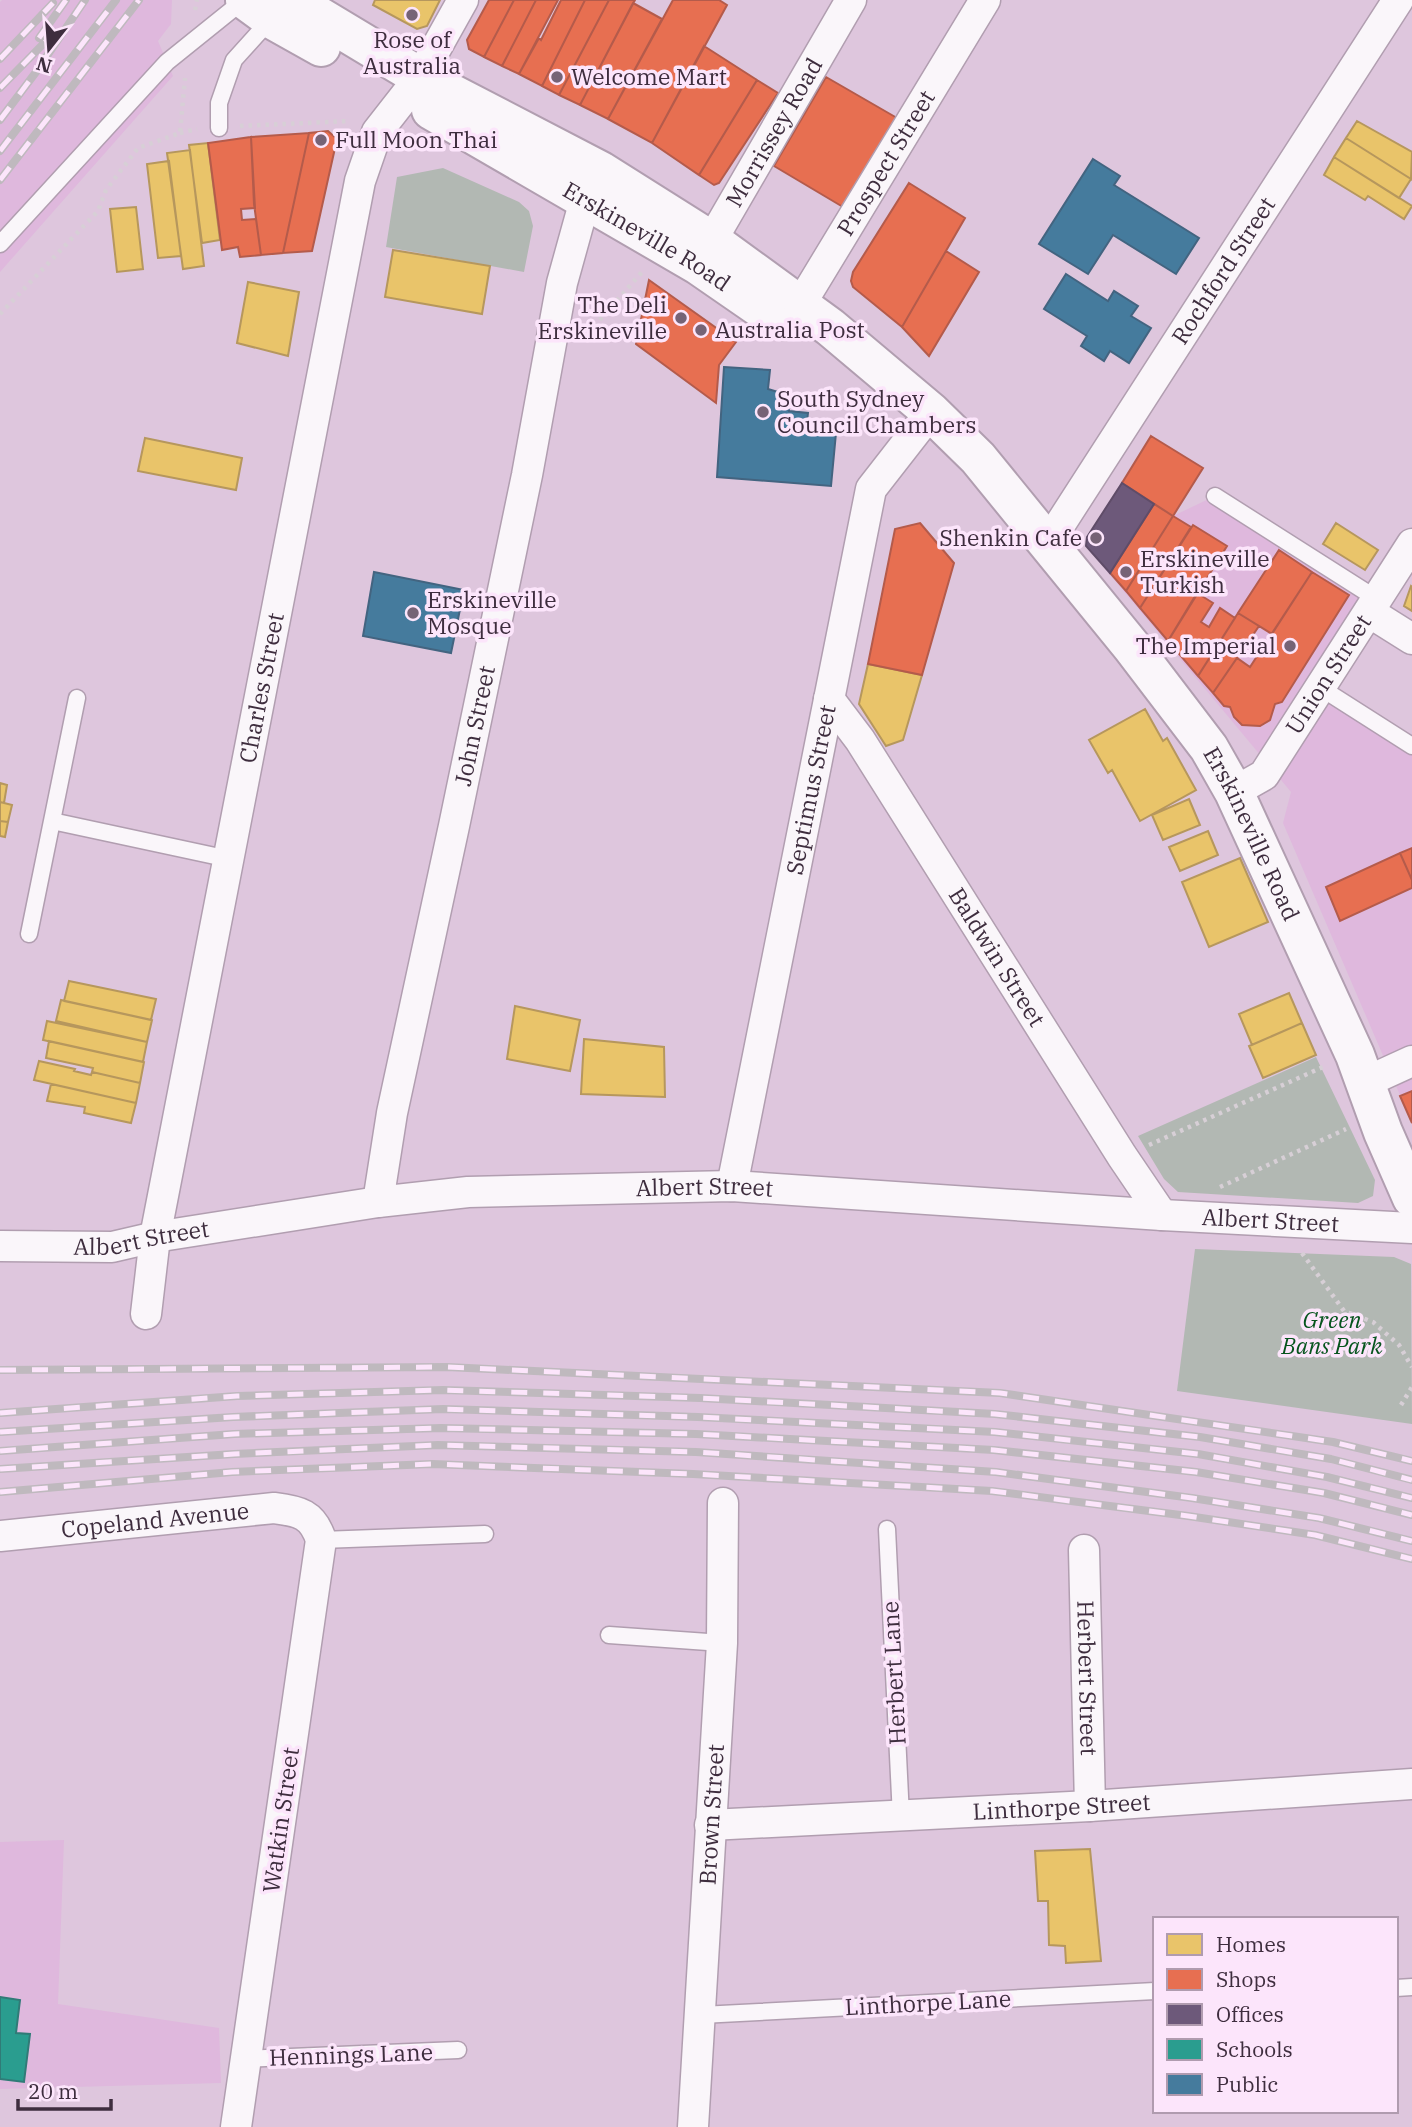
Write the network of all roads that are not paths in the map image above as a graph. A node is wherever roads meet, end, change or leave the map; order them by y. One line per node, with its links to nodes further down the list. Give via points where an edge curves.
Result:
1 (463, 0): 6 (street, Charles Street)
2 (851, 0): 10 (street, Morrissey Road)
3 (985, 0): 11 (street, Prospect Street)
4 (1398, 0): 14 (street, Rochford Street)
5 (263, 5): 6 (main road, Erskineville Road); 7 (lane, via 234,60 219,103); 9 (lane, via 188,45 167,62)
6 (413, 86): 8 (main road, Erskineville Road); 24 (street, Charles Street, via 377,132 360,181)
7 (219, 128)
8 (593, 186): 10 (main road, Erskineville Road); 30 (street, John Street, via 562,283 516,529 392,1113)
9 (0, 243)
10 (705, 253): 11 (main road, Erskineville Road)
11 (793, 315): 12 (main road, Erskineville Road, via 859,379)
12 (924, 420): 14 (main road, Erskineville Road, via 1021,511); 20 (street, Septimus Street, via 872,489)
13 (1215, 496): 16 (lane)
14 (1048, 543): 22 (main road, Erskineville Road, via 1180,709)
15 (1412, 544): 16 (street, Union Street)
16 (1373, 605): 17 (street); 18 (street, Union Street)
17 (1412, 639)
18 (1321, 688): 21 (lane); 22 (street, Union Street, via 1264,775)
19 (77, 698): 23 (lane)
20 (830, 699): 28 (street, Septimus Street); 31 (street, Baldwin Street)
21 (1412, 746)
22 (1234, 792): 27 (main road, Erskineville Road)
23 (52, 821): 24 (lane); 25 (lane)
24 (229, 859): 33 (street, Charles Street)
25 (29, 934)
26 (1412, 1060): 27 (street)
27 (1350, 1071): 29 (main road, Erskineville Road, via 1384,1132)
28 (732, 1186): 30 (street, Albert Street, via 468,1192); 31 (street, Albert Street)
29 (1412, 1198)
30 (378, 1202): 33 (street, Albert Street)
31 (1162, 1215): 32 (street, Albert Street)
32 (1412, 1228)
33 (155, 1237): 34 (street, Albert Street, via 113,1247); 35 (street, Charles Street)
34 (0, 1246)
35 (146, 1314)
36 (723, 1503): 43 (street, Brown Street)
37 (315, 1528): 39 (lane); 40 (street, Copeland Avenue, via 292,1510 274,1508); 51 (street, Watkin Street, via 274,1875)
38 (887, 1529): 46 (lane, Herbert Lane)
39 (485, 1534)
40 (1, 1540)
41 (1084, 1550): 45 (street, Herbert Street)
42 (609, 1635): 43 (lane)
43 (722, 1643): 47 (street, Brown Street)
44 (1412, 1784): 45 (street, Linthorpe Street)
45 (1090, 1806): 46 (street, Linthorpe Street)
46 (901, 1817): 47 (street, Linthorpe Street)
47 (710, 1825): 49 (street, Brown Street)
48 (1153, 1991): 49 (lane, Linthorpe Lane)
49 (701, 2015): 53 (street, Brown Street)
50 (458, 2050): 51 (lane, Hennings Lane)
51 (244, 2059): 52 (street, Watkin Street)
52 (236, 2127)
53 (693, 2127)

